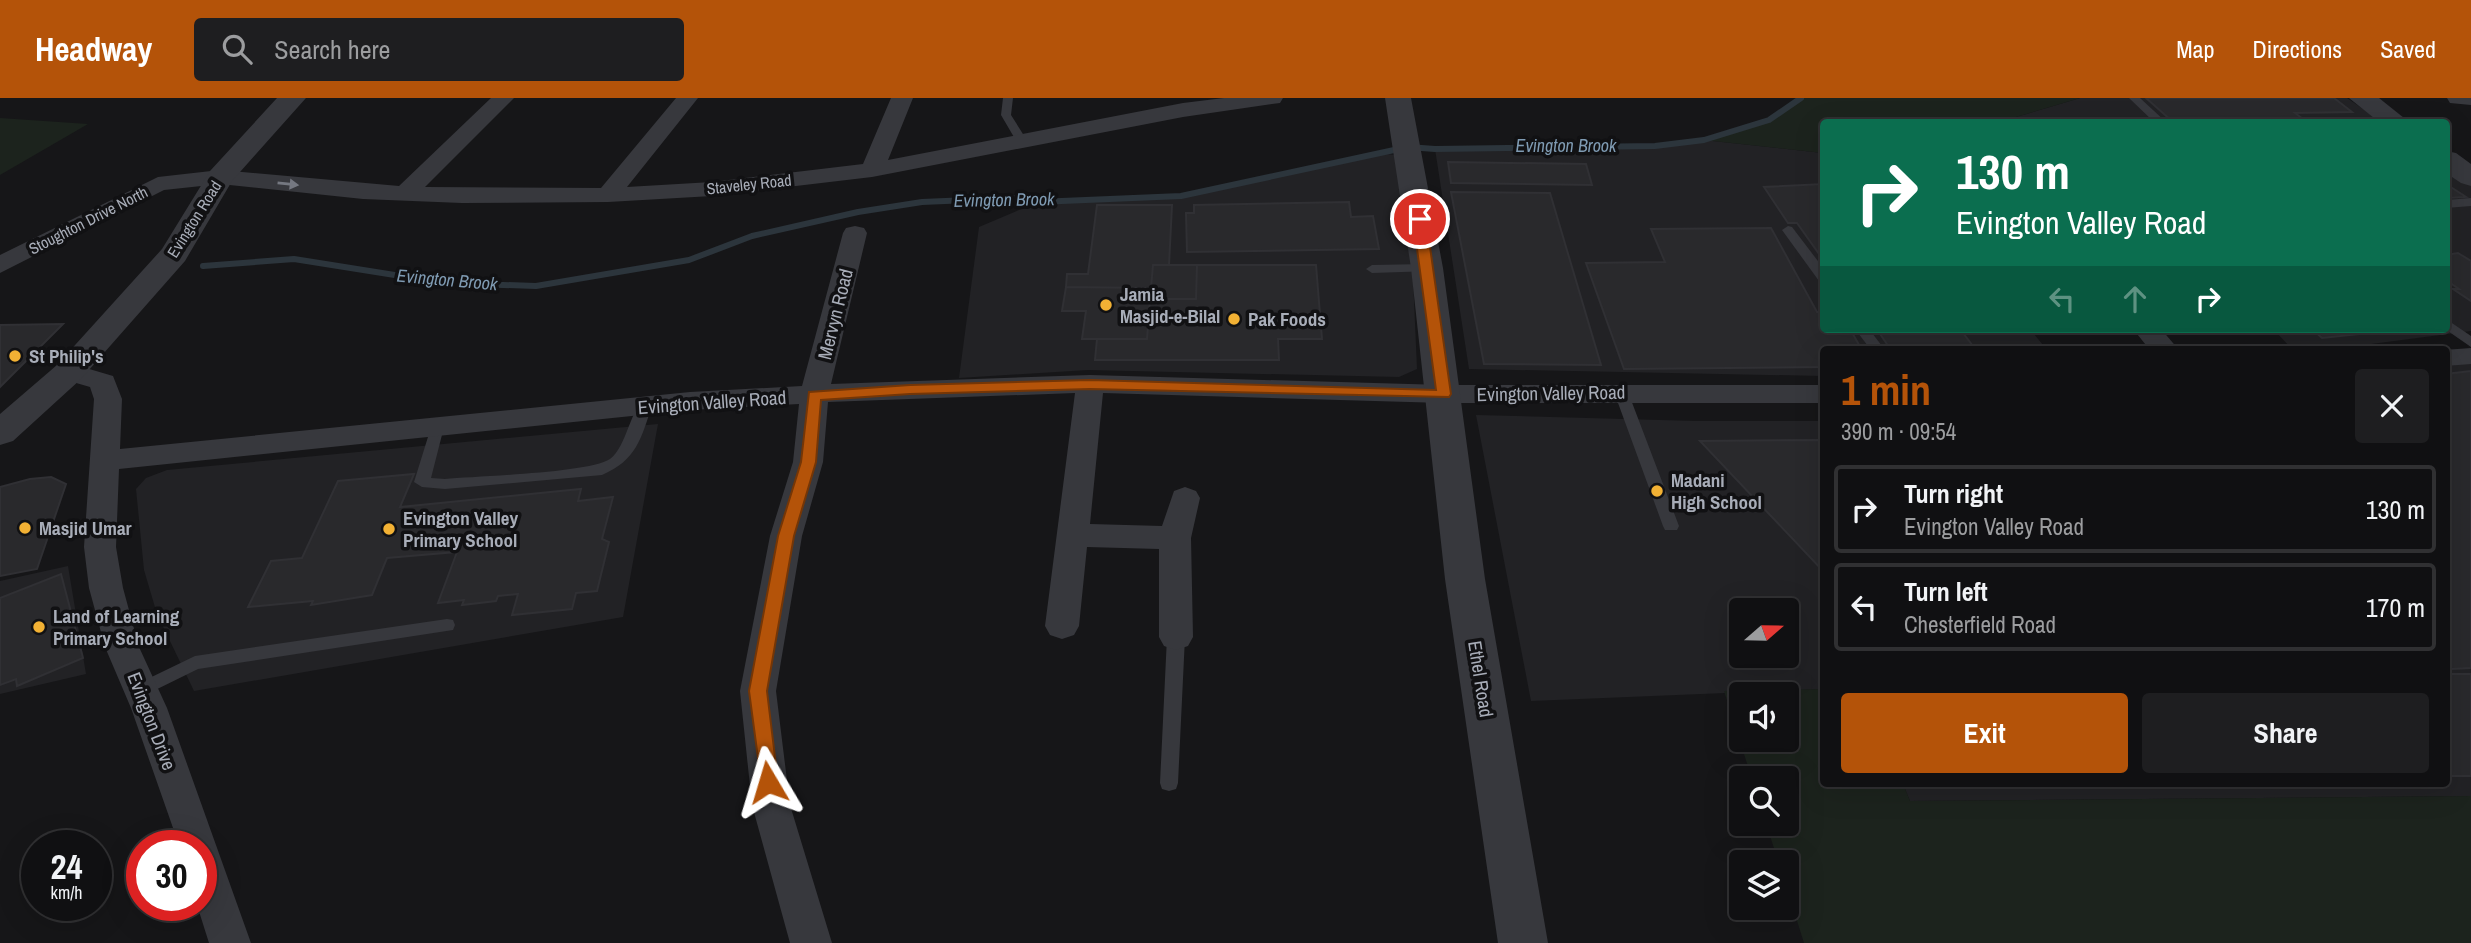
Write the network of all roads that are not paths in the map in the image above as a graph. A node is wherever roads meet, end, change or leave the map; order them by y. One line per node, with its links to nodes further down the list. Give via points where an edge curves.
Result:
1 (293, 98): 17 (street, Evington Road)
2 (503, 98): 19 (street)
3 (687, 98): 20 (street)
4 (902, 98): 16 (street)
5 (1008, 98): 14 (lane, via 1006,116)
6 (1272, 98): 14 (street, Staveley Road, via 1183,110)
7 (1398, 98): 26 (street, Ethel Road)
8 (2134, 98): 12 (lane)
9 (2362, 98): 13 (street)
10 (2458, 98): 11 (street)
11 (2471, 99)
12 (2157, 119)
13 (2392, 119)
14 (1022, 142): 16 (street, Staveley Road)
15 (2450, 162): 18 (street)
16 (872, 170): 20 (street, Staveley Road)
17 (220, 177): 19 (street, Staveley Road, one-way to 19); 25 (street, Stoughton Drive North, via 158,184); 35 (street, Evington Road, via 174,254)
18 (2471, 177)
19 (405, 194): 20 (street, Staveley Road)
20 (608, 195)
21 (2471, 202): 22 (lane)
22 (2450, 204)
23 (1788, 230): 28 (lane)
24 (855, 233): 39 (street, Mervyn Road)
25 (0, 265)
26 (1427, 268): 27 (lane); 40 (street, Ethel Road)
27 (1372, 269)
28 (1820, 273)
29 (2450, 326): 31 (lane)
30 (2150, 333): 32 (street)
31 (2471, 343)
32 (2161, 346)
33 (2471, 356): 34 (street)
34 (2450, 358)
35 (69, 372): 43 (street, Evington Road); 44 (street, Evington Drive, via 103,382 108,399)
36 (1090, 384): 39 (street, Evington Valley Road); 40 (street, Evington Valley Road); 47 (street)
37 (1621, 392): 38 (street, Evington Valley Road); 40 (street, Evington Valley Road); 46 (lane)
38 (1820, 394)
39 (814, 396): 41 (street, Evington Valley Road); 57 (street, Mervyn Road, via 808,462 786,536 758,691 771,805)
40 (1445, 404): 58 (street, Ethel Road, via 1465,579)
41 (645, 406): 42 (street, Evington Valley Road); 42 (lane, via 625,457 597,471 446,484 422,482)
42 (437, 427): 44 (street, Evington Valley Road)
43 (0, 433)
44 (106, 460): 52 (street, Evington Drive, via 100,547 106,588 122,647)
45 (1185, 498): 48 (street)
46 (1671, 526)
47 (1073, 535): 48 (street); 50 (street)
48 (1175, 538): 51 (street)
49 (447, 625): 52 (lane, via 195,663)
50 (1062, 626)
51 (1176, 637): 53 (lane)
52 (141, 690): 54 (street, Evington Drive)
53 (1169, 783)
54 (192, 830)
55 (217, 903): 56 (street)
56 (230, 943)
57 (811, 943)
58 (1522, 943)

